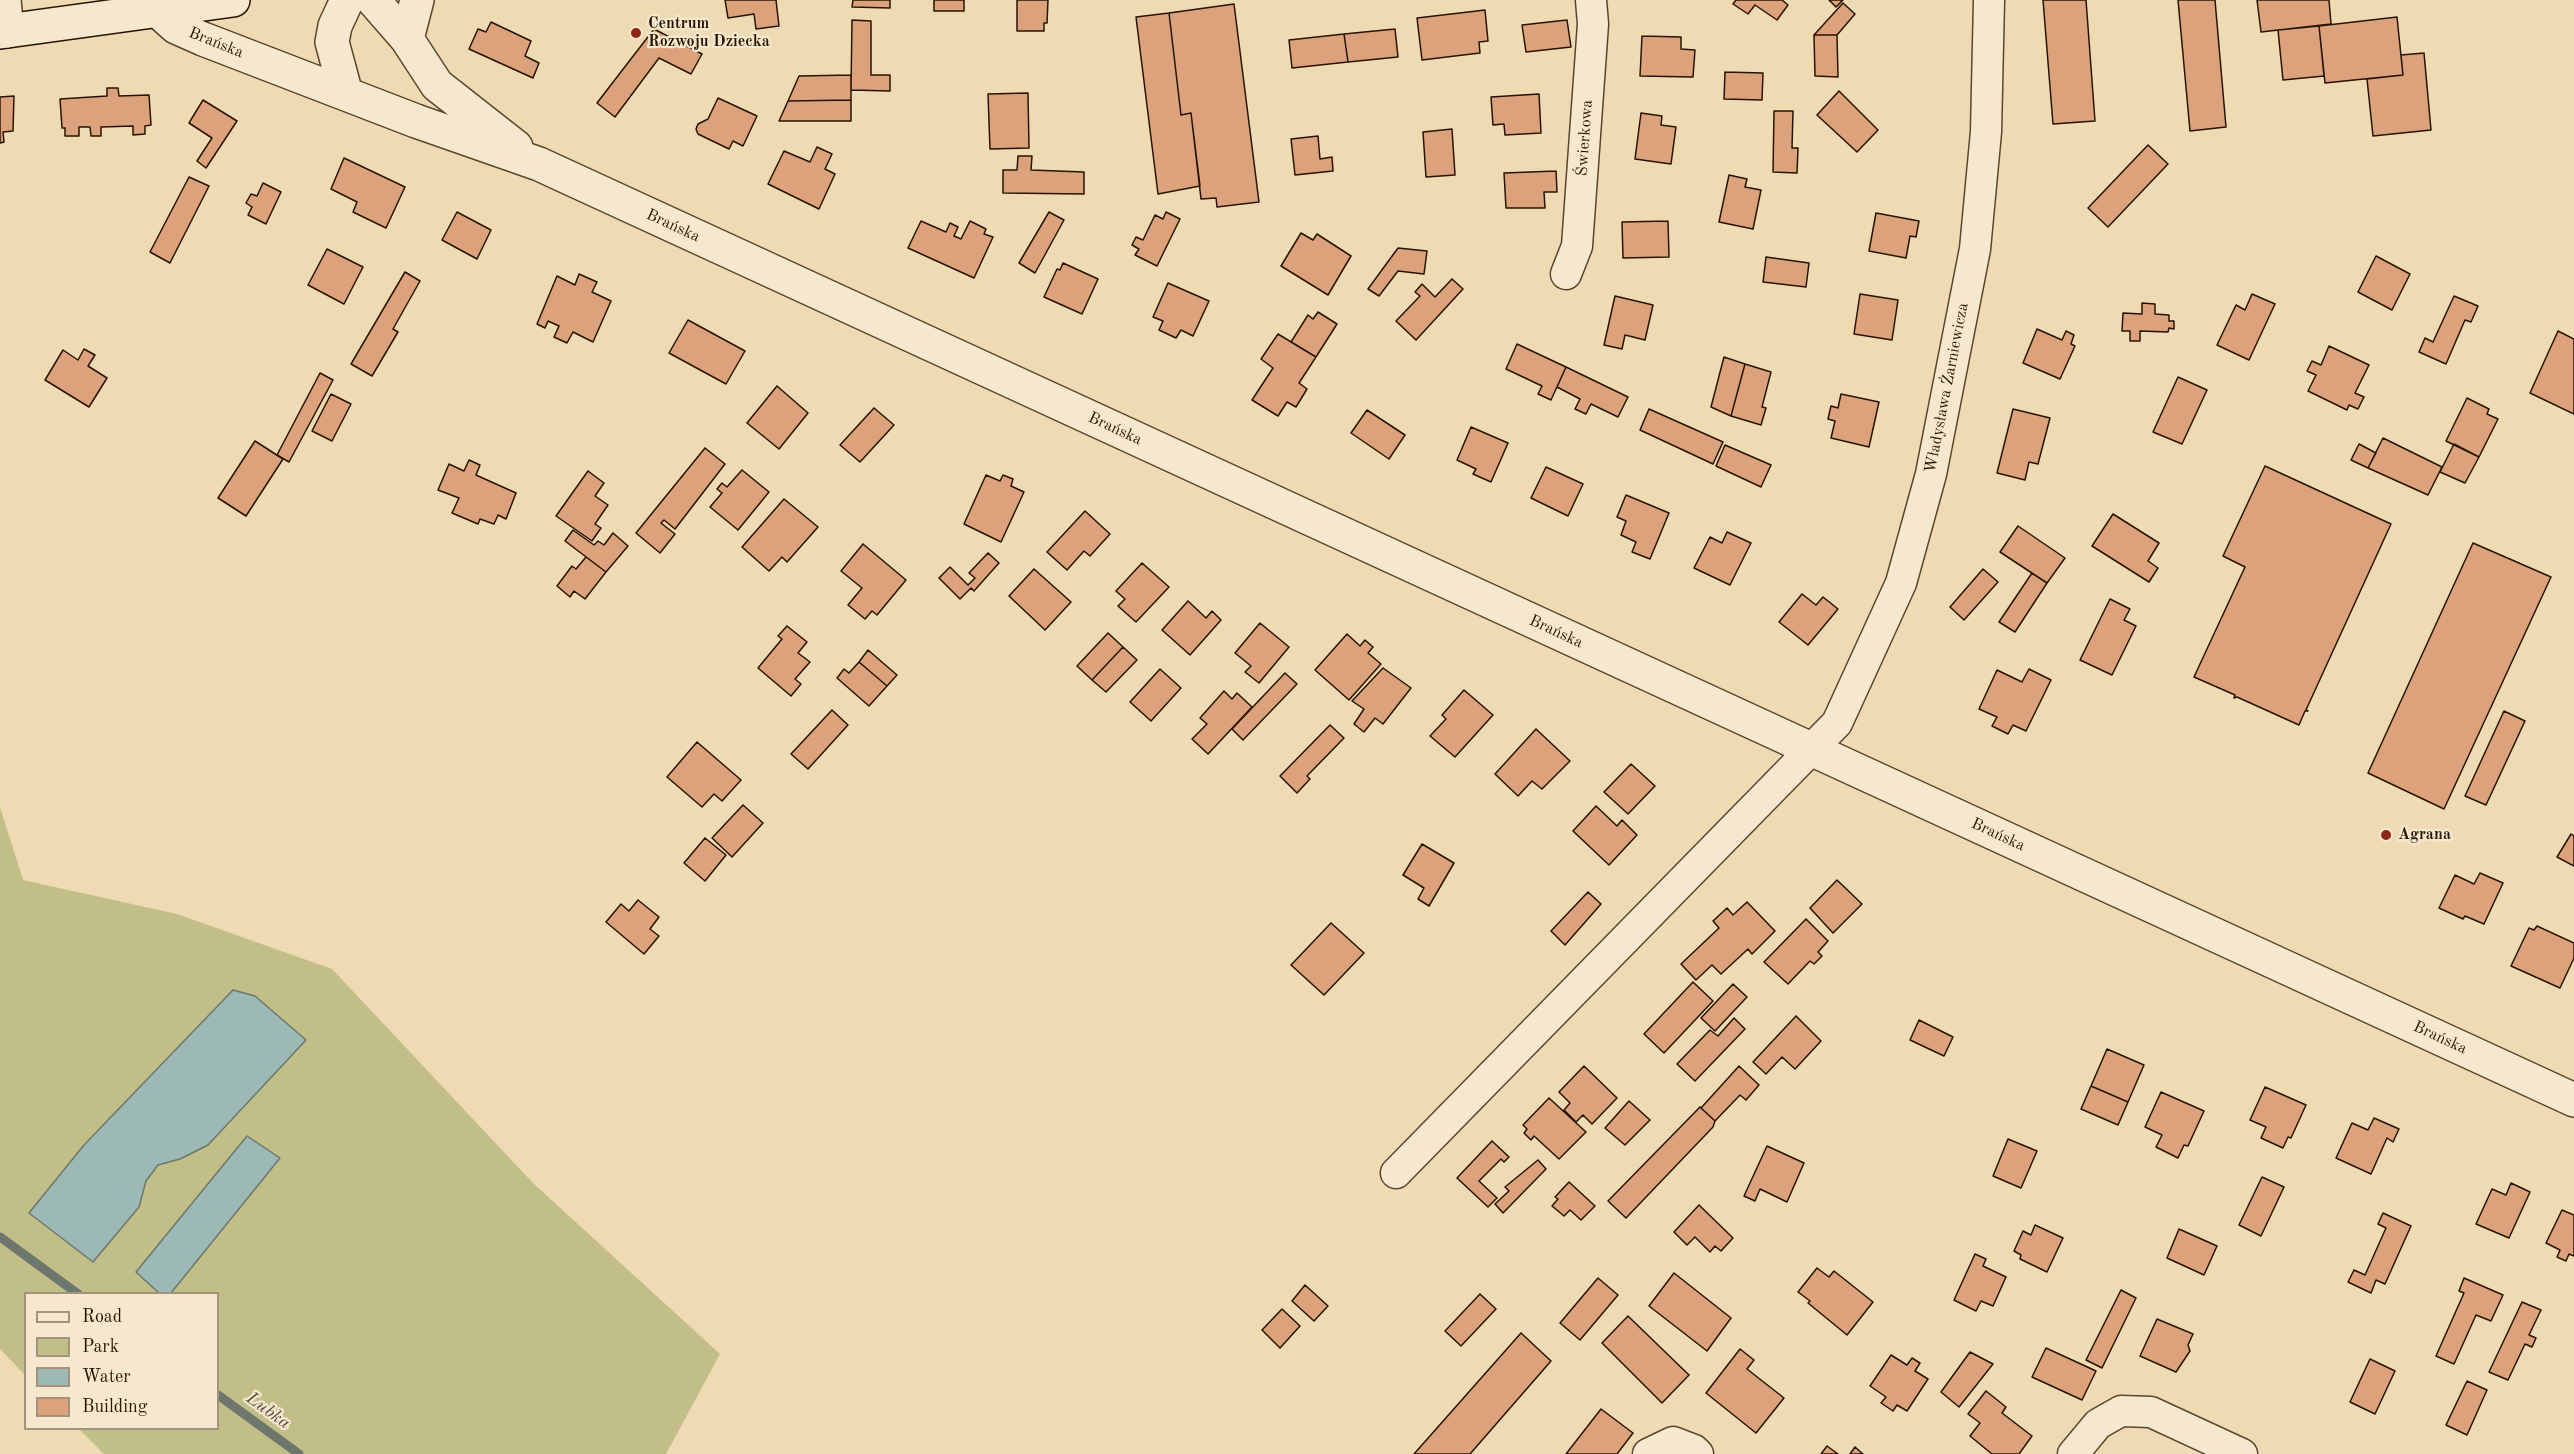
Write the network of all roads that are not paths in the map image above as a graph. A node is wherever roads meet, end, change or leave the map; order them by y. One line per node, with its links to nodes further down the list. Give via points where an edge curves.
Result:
1 (233, 0): 7 (street)
2 (347, 0): 10 (street, via 332,42)
3 (373, 0): 9 (street, Brańska)
4 (417, 0): 9 (street)
5 (1591, 0): 12 (street, Świerkowa, via 1593,24 1577,246)
6 (1989, 0): 13 (street, Władysława Żarniewicza, via 1986,132 1974,249 1931,474 1901,583 1837,723)
7 (158, 11): 8 (street); 10 (street, Brańska, via 176,27 203,39)
8 (3, 21)
9 (407, 39): 11 (street, Brańska, via 437,85)
10 (346, 94): 11 (street, Brańska)
11 (539, 164): 13 (street, Brańska)
12 (1566, 274)
13 (1812, 750): 14 (street, Brańska); 15 (street, Władysława Żarniewicza)
14 (2574, 1100)
15 (1396, 1173)
16 (2073, 1454): 17 (street, via 2098,1424 2121,1411 2151,1412)
17 (2242, 1454)

